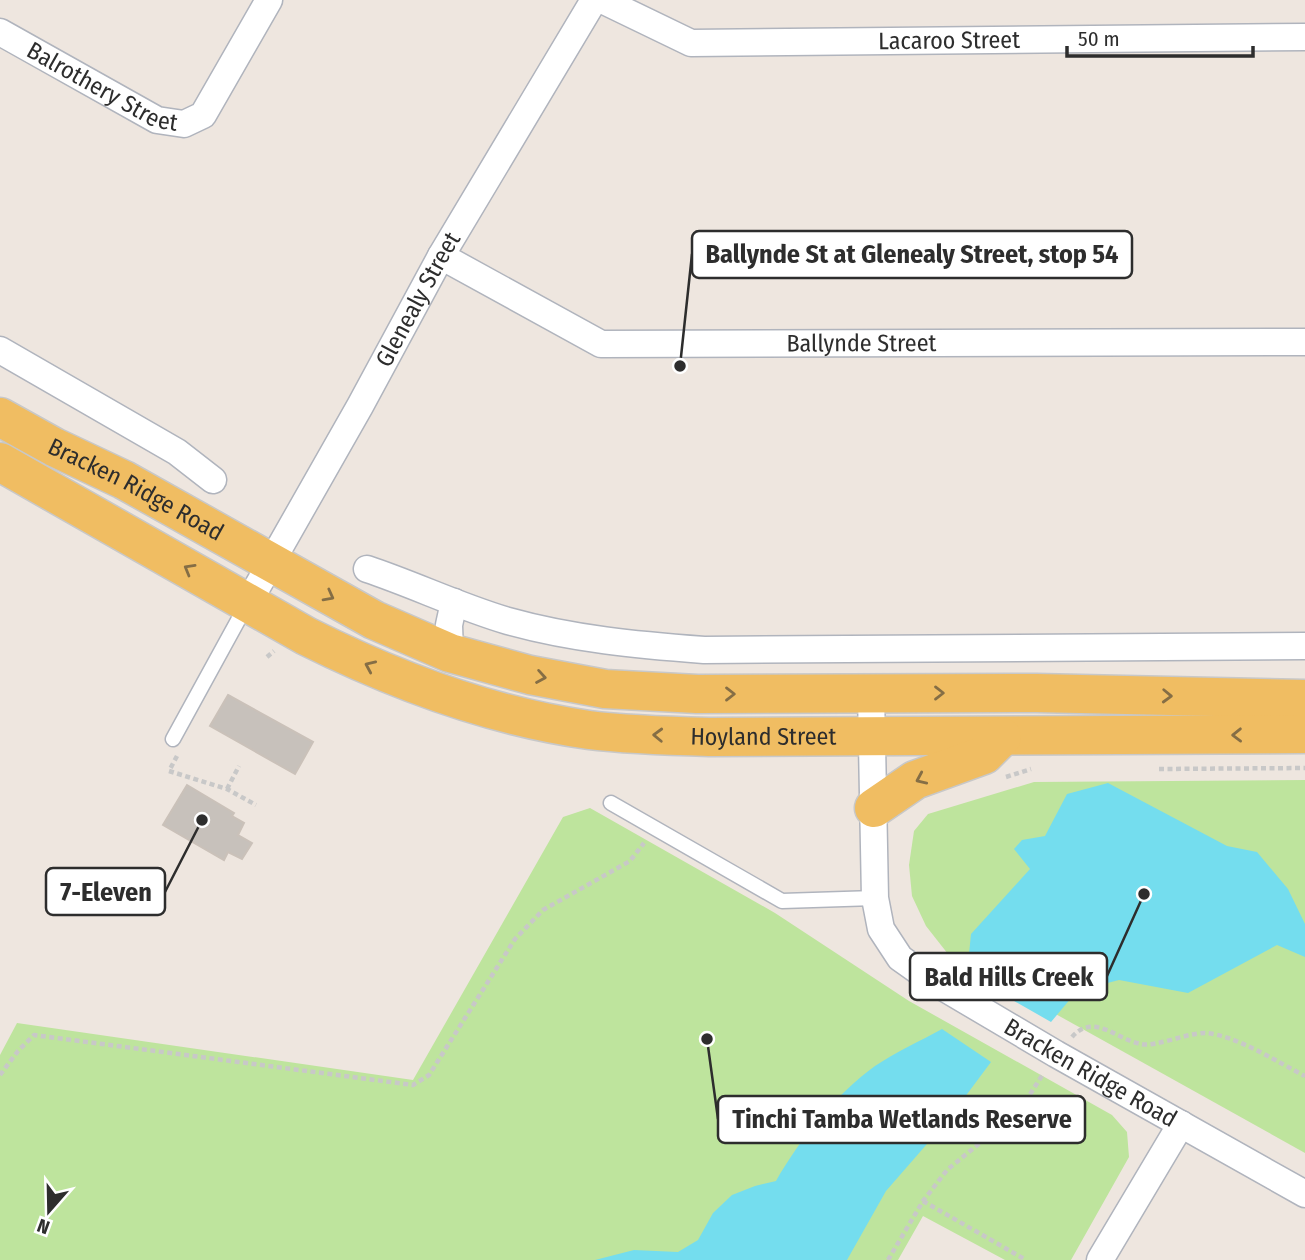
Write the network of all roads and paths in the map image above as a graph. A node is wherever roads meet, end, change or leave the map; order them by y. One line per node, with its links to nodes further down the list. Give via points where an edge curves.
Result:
1 (269, 0): 4 (street, Balrothery Street, via 203,115 184,124 158,120)
2 (594, 0): 6 (street, Glenealy Street)
3 (602, 0): 5 (street, Lacaroo Street, via 691,43)
4 (0, 32)
5 (1305, 37)
6 (441, 256): 7 (street, Ballynde Street, via 601,344); 12 (street, Glenealy Street)
7 (1305, 342)
8 (0, 350): 11 (street, Bracken Ridge Road, via 177,452)
9 (0, 417): 12 (main road, Bracken Ridge Road, via 124,480)
10 (0, 462): 15 (main road, Bracken Ridge Road, one-way to 10)
11 (212, 480)
12 (270, 563): 15 (street, Glenealy Street); 17 (main road, Hoyland Street, one-way to 17, via 374,620)
13 (368, 569): 14 (street)
14 (454, 602): 16 (street, via 549,631 704,650); 17 (street)
15 (248, 603): 21 (main road, Hoyland Street, one-way to 15, via 635,734 539,720 392,677); 23 (lane)
16 (1305, 646)
17 (450, 653): 18 (main road, Hoyland Street, one-way to 18, via 530,676 626,691)
18 (871, 693): 19 (main road, Hoyland Street, one-way to 19); 21 (street, Bracken Ridge Road)
19 (1305, 699)
20 (1305, 734): 22 (main road, Hoyland Street, one-way to 22)
21 (873, 736): 22 (main road, Hoyland Street); 32 (street, Bracken Ridge Road)
22 (1002, 737): 32 (main road, one-way to 32, via 984,754 915,780)
23 (177, 743): 29 (path, via 169,772)
24 (239, 766): 29 (path)
25 (1305, 768): 27 (path)
26 (1043, 769): 28 (path)
27 (1153, 769)
28 (1004, 778)
29 (227, 789): 31 (path)
30 (611, 803): 33 (lane)
31 (256, 805)
32 (874, 808): 34 (street, Bracken Ridge Road)
33 (655, 828): 34 (lane, via 782,901); 37 (path, via 629,861 543,910 515,939 429,1075 413,1085 34,1035)
34 (875, 898): 39 (street, Bracken Ridge Road, via 881,929 900,958)
35 (1071, 1038): 38 (path, via 1077,1031 1100,1026 1145,1045 1206,1033 1236,1042)
36 (1046, 1069): 41 (path, via 1020,1110 947,1170)
37 (0, 1075)
38 (1305, 1076)
39 (1181, 1124): 40 (street, Bracken Ridge Road); 44 (street)
40 (1305, 1194)
41 (923, 1201): 42 (path); 43 (path)
42 (888, 1260)
43 (1026, 1260)
44 (1100, 1260)

